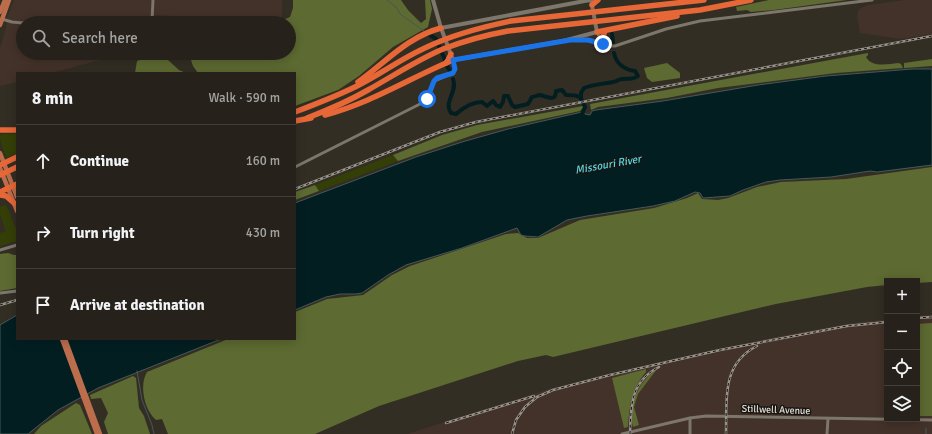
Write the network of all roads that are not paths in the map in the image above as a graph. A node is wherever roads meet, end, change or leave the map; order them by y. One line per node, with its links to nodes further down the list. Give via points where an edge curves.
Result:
1 (5, 0): 12 (main road)
2 (9, 0): 14 (main road)
3 (153, 0): 13 (street)
4 (433, 0): 17 (main road)
5 (598, 0): 10 (highway)
6 (704, 0): 23 (highway, via 512,21 482,27 452,36 413,53)
7 (751, 0): 11 (highway)
8 (872, 0): 21 (street, via 717,18 666,29 618,46)
9 (584, 1): 10 (main road); 17 (main road)
10 (591, 2): 19 (main road)
11 (700, 10): 18 (highway); 25 (highway, via 494,33 431,55 347,102)
12 (0, 12)
13 (152, 16)
14 (1, 18): 15 (street); 16 (main road)
15 (16, 22)
16 (0, 25)
17 (440, 28): 22 (main road); 23 (highway, via 404,46)
18 (605, 31): 19 (highway); 21 (highway)
19 (597, 32): 20 (main road); 21 (street)
20 (570, 40): 21 (main road); 22 (main road)
21 (602, 42)
22 (452, 57): 25 (highway, via 445,63 362,103); 32 (street, via 455,69 453,73 434,81 424,102)
23 (333, 98): 24 (highway)
24 (296, 112)
25 (307, 118): 26 (highway)
26 (296, 121)
27 (0, 130): 28 (highway)
28 (16, 130)
29 (0, 153): 35 (main road)
30 (14, 158): 31 (highway)
31 (0, 166): 35 (main road)
32 (296, 166)
33 (15, 167): 34 (highway)
34 (0, 175)
35 (13, 186): 36 (highway); 38 (main road)
36 (0, 192)
37 (0, 195): 38 (highway, via 6,196)
38 (14, 203): 39 (main road)
39 (16, 208)
40 (16, 245): 41 (street)
41 (0, 250)
42 (16, 290): 43 (street)
43 (0, 293)
44 (62, 340): 49 (main road)
45 (66, 340): 50 (main road)
46 (690, 418): 47 (street, Stillwell Avenue, via 727,415); 51 (street, Stillwell Avenue); 52 (street)
47 (828, 419): 48 (street, Stillwell Avenue); 53 (street)
48 (932, 420)
49 (96, 434)
50 (100, 434)
51 (622, 434)
52 (690, 434)
53 (827, 434)

